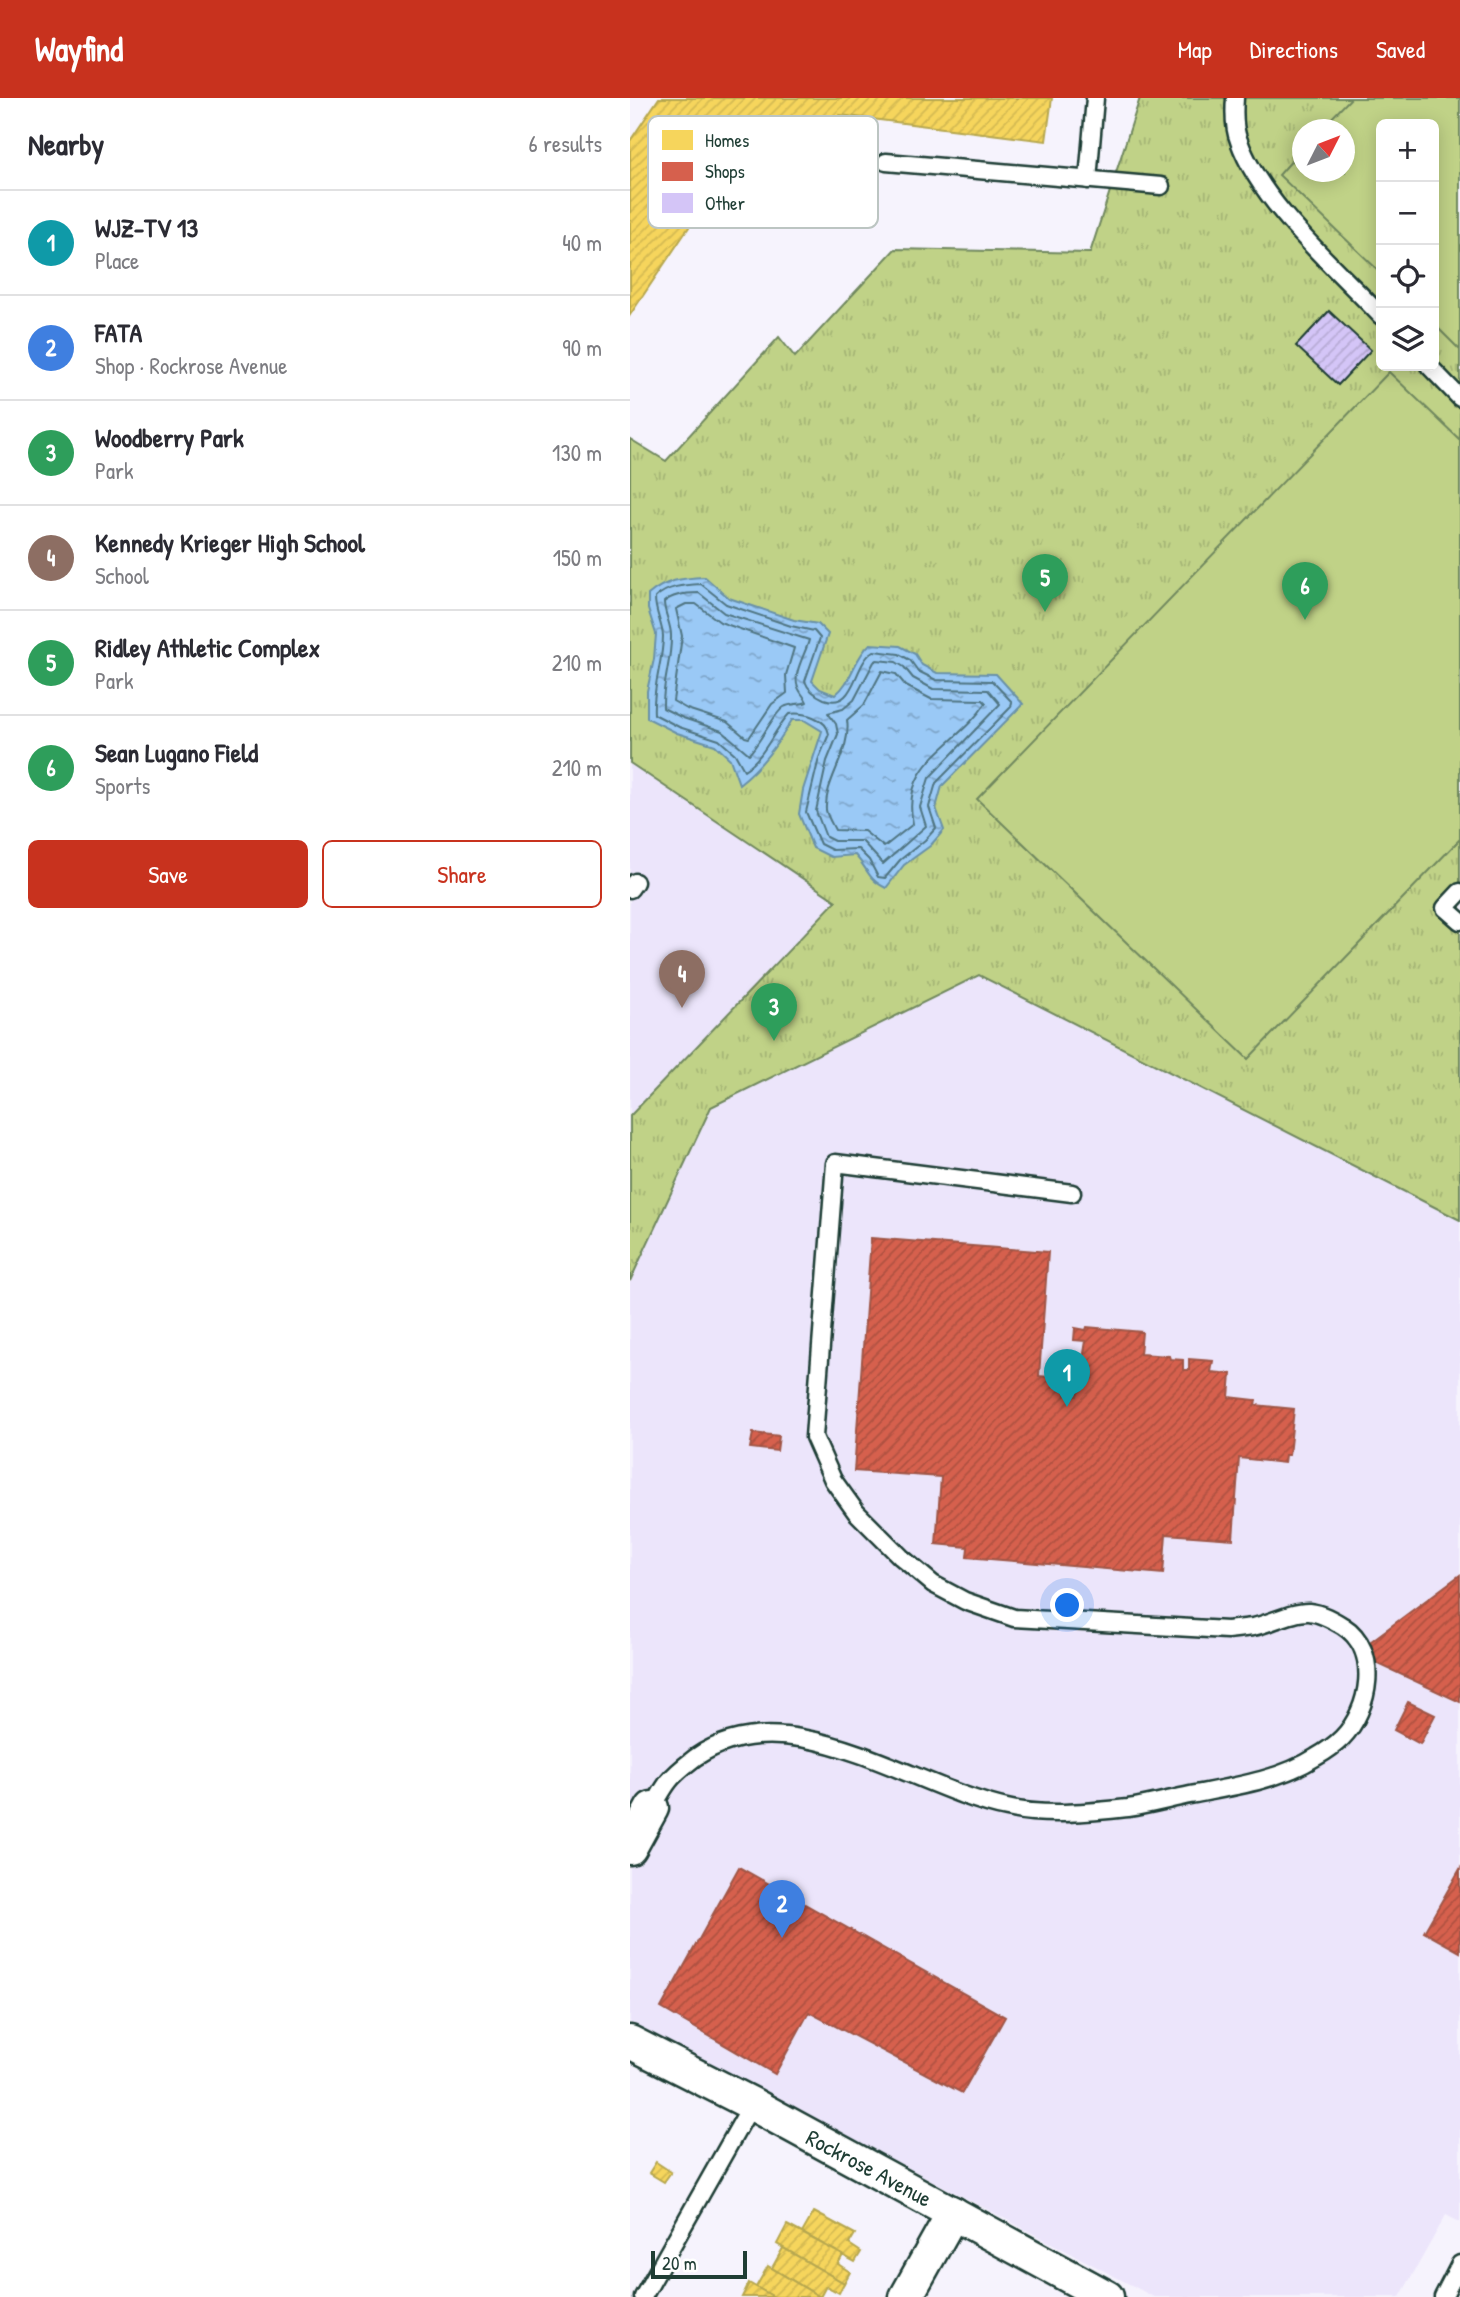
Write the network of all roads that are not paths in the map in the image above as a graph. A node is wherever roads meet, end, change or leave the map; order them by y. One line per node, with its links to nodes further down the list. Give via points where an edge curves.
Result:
1 (1095, 98): 4 (lane)
2 (1235, 98): 6 (lane, via 1237,138 1249,165 1290,221)
3 (886, 162): 4 (lane)
4 (1088, 180): 5 (lane)
5 (1161, 187)
6 (1376, 311)
7 (1434, 371): 8 (lane)
8 (1460, 398)
9 (1460, 892): 10 (lane, via 1445,908)
10 (1460, 921)
11 (1072, 1193): 12 (lane, via 835,1163 814,1437 833,1480 856,1512 933,1584 1014,1618 1227,1630 1308,1612 1331,1619 1350,1630 1363,1651 1369,1679 1359,1712 1343,1737 1315,1758 1232,1787 1131,1807 1041,1814 970,1797 841,1747 764,1736 732,1739 686,1764 669,1780)
12 (652, 1808): 13 (street)
13 (630, 1848)
14 (630, 2042): 15 (street, Rockrose Avenue)
15 (752, 2104): 16 (street, Rockrose Avenue); 18 (lane)
16 (953, 2214): 19 (street); 20 (street, Rockrose Avenue)
17 (1460, 2264): 21 (lane)
18 (643, 2297)
19 (906, 2297)
20 (1107, 2297)
21 (1443, 2297)

